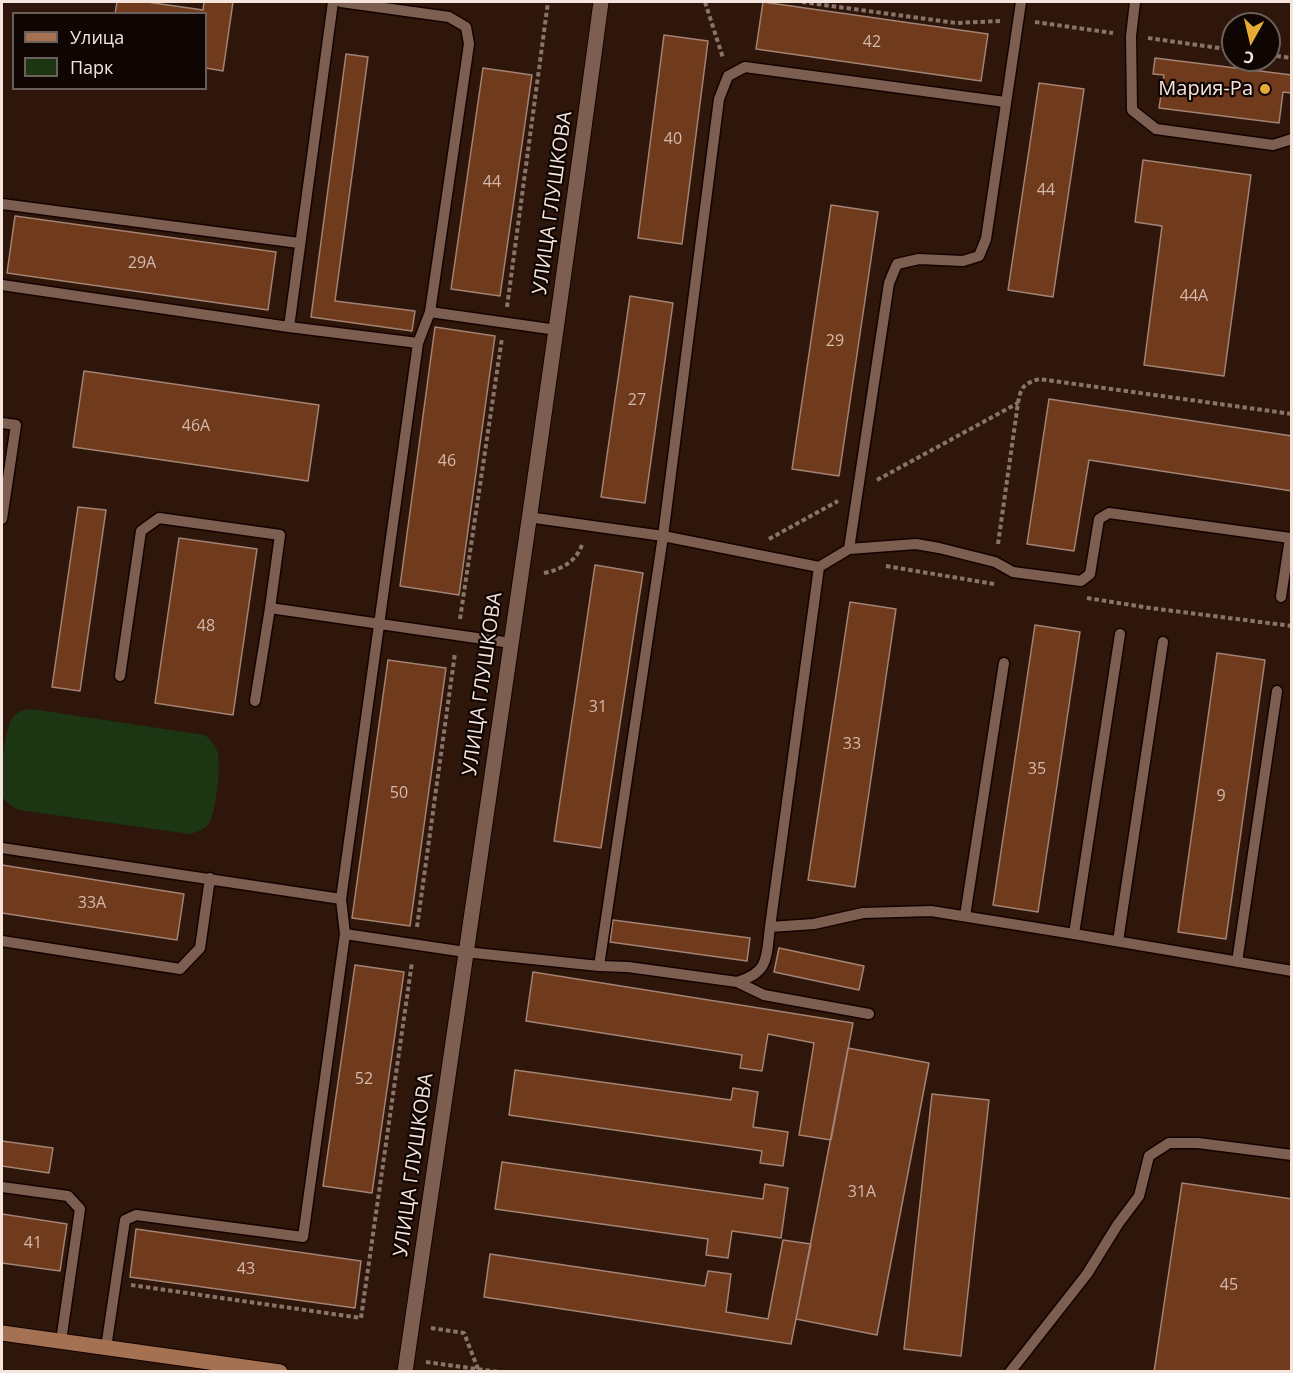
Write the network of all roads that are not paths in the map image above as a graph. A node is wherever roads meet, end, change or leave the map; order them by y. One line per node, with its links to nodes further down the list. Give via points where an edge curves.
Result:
1 (333, 2): 9 (lane)
2 (341, 2): 11 (lane, via 449,17 466,27 469,44)
3 (601, 2): 13 (street, УЛИЦА ГЛУШКОВА)
4 (1021, 2): 6 (lane)
5 (1135, 2): 7 (lane, via 1131,36 1132,110 1143,121 1156,129 1273,146)
6 (1005, 102): 18 (lane, via 745,67 728,76 719,99); 19 (lane, via 986,239 979,256 963,261 919,259 897,264 889,283)
7 (1292, 139)
8 (2, 204): 9 (lane)
9 (299, 243): 12 (lane)
10 (2, 285): 12 (lane)
11 (430, 312): 13 (lane); 14 (lane)
12 (289, 327): 14 (lane)
13 (557, 330): 16 (street, УЛИЦА ГЛУШКОВА)
14 (418, 343): 23 (lane)
15 (2, 423): 17 (lane, via 16,425)
16 (528, 517): 18 (lane); 26 (street, УЛИЦА ГЛУШКОВА)
17 (2, 519)
18 (663, 536): 20 (lane); 42 (lane)
19 (849, 549): 20 (lane); 21 (lane, via 916,544 995,562 1013,572 1080,581 1090,574 1099,519 1109,513 1290,538)
20 (819, 567): 35 (lane)
21 (1281, 597)
22 (270, 608): 23 (lane); 28 (lane, via 280,535 159,518 141,531); 30 (lane)
23 (380, 625): 26 (lane); 33 (lane)
24 (1120, 634): 37 (lane)
25 (1162, 642): 39 (lane)
26 (511, 644): 40 (street, УЛИЦА ГЛУШКОВА)
27 (1004, 663): 34 (lane)
28 (120, 676)
29 (1277, 691): 41 (lane)
30 (255, 701)
31 (2, 848): 32 (lane)
32 (210, 878): 33 (lane); 38 (lane, via 200,948 180,969)
33 (341, 899): 36 (lane)
34 (965, 916): 35 (lane, via 931,911 863,913 814,924); 37 (lane)
35 (770, 927): 44 (lane, via 765,963 754,977)
36 (345, 934): 40 (lane); 50 (lane, via 303,1237 136,1215 125,1220)
37 (1074, 934): 39 (lane)
38 (2, 941)
39 (1118, 941): 41 (lane)
40 (465, 952): 42 (lane); 52 (street, УЛИЦА ГЛУШКОВА)
41 (1237, 962): 43 (lane)
42 (599, 966): 44 (lane)
43 (1292, 971)
44 (737, 982): 45 (lane, via 764,995)
45 (869, 1014)
46 (1292, 1155): 53 (lane, via 1169,1143 1149,1156 1139,1196 1087,1274)
47 (2, 1187): 49 (lane, via 68,1196 80,1209)
48 (2, 1333): 49 (street)
49 (61, 1341): 50 (street)
50 (106, 1347): 51 (street)
51 (280, 1371)
52 (405, 1371)
53 (1010, 1371)

